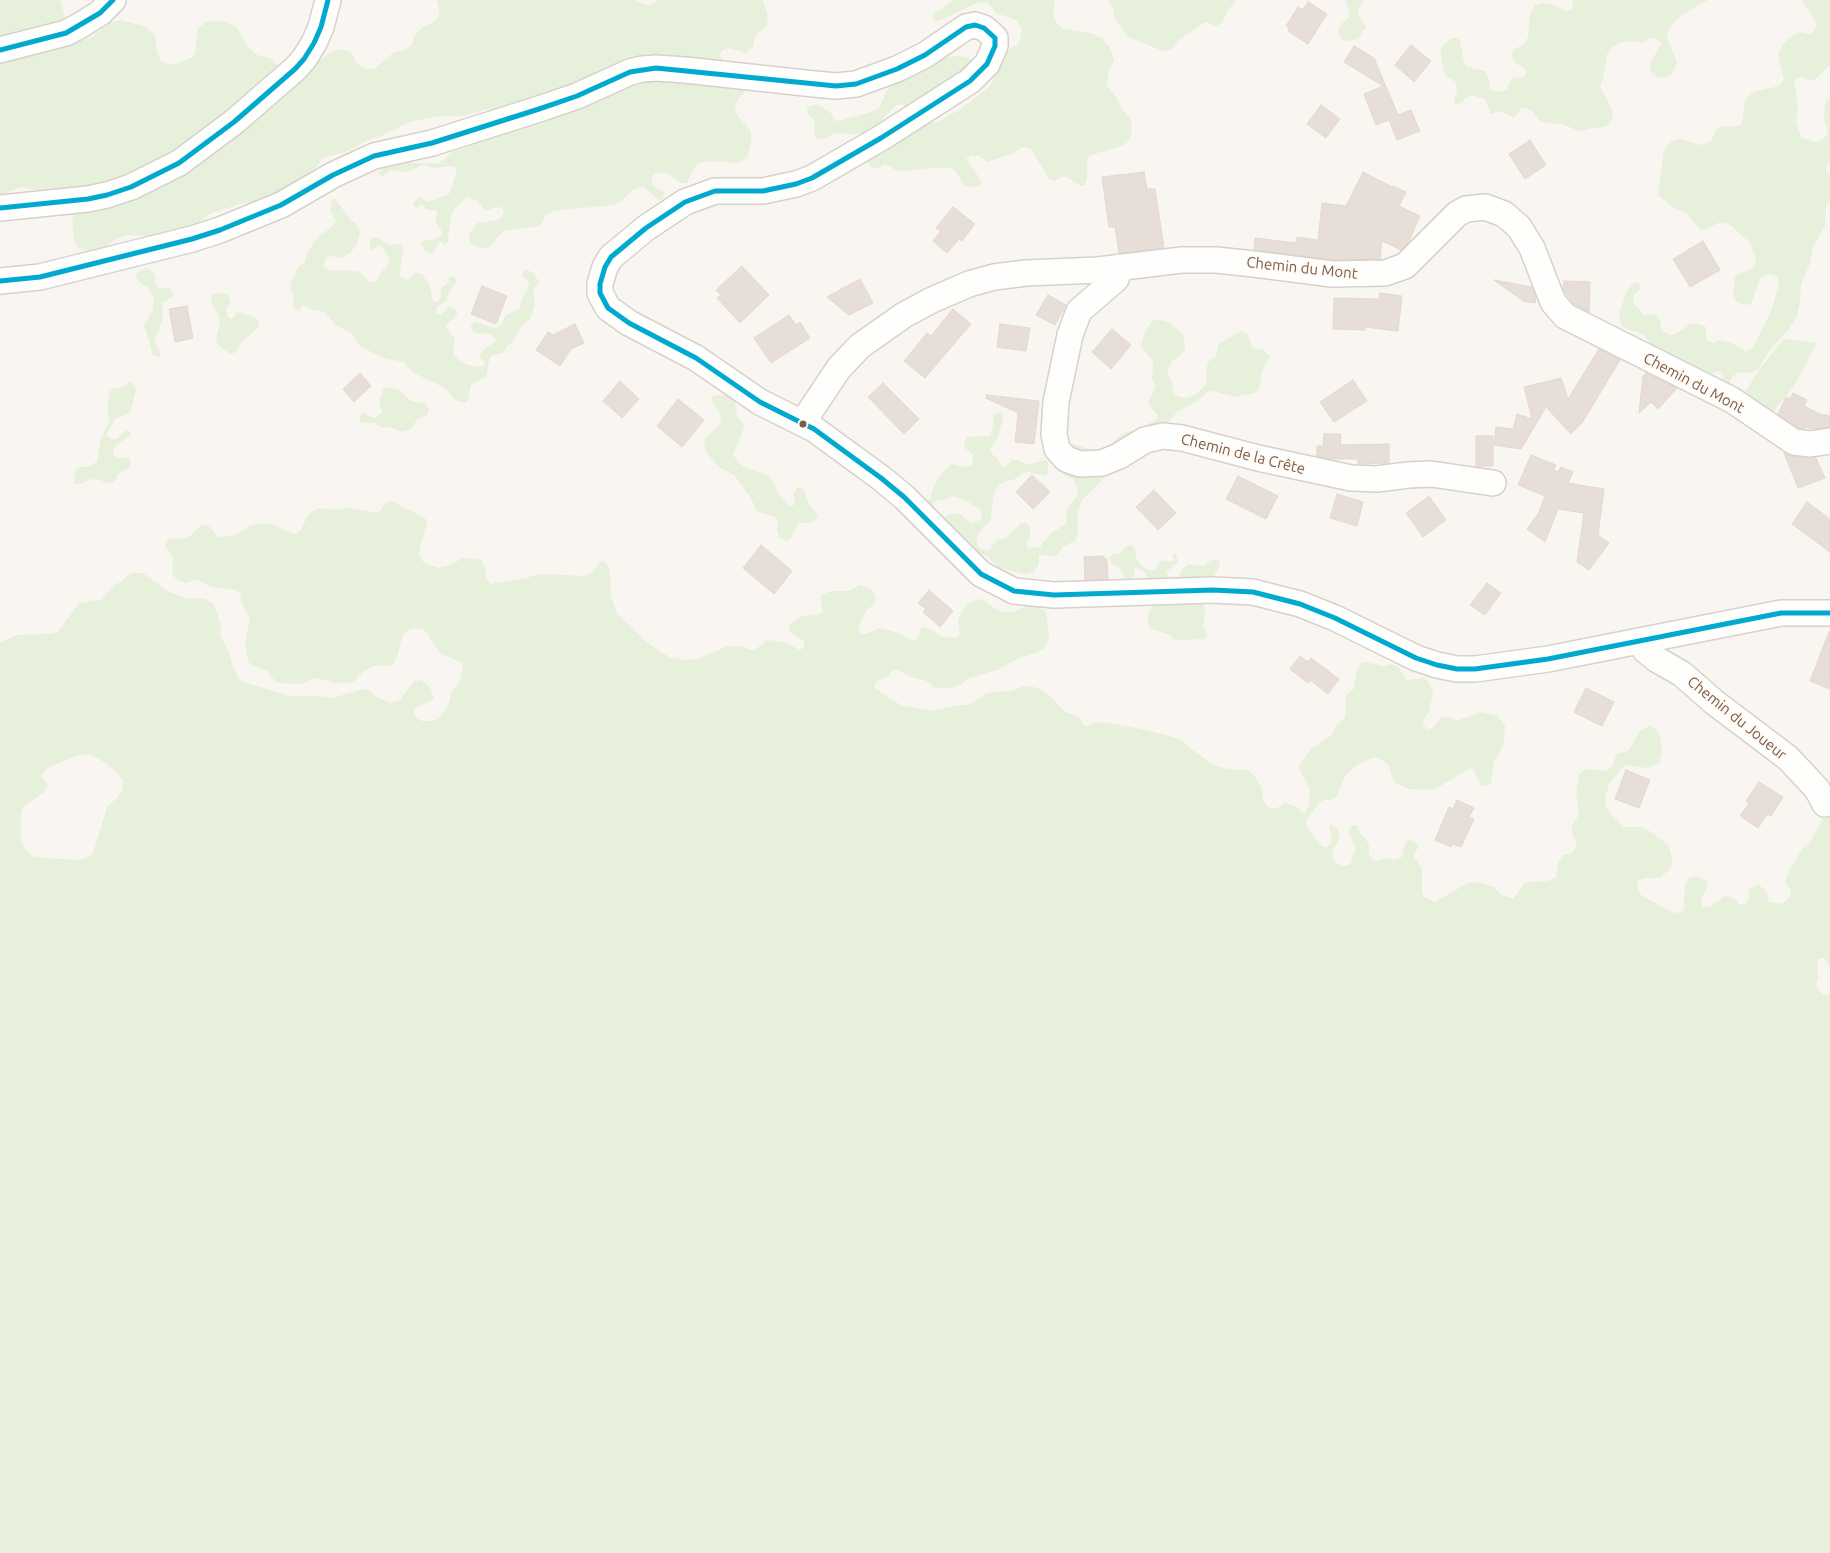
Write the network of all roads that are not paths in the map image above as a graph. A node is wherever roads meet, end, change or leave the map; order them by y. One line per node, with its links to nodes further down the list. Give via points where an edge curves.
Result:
1 (113, 0): 3 (street, via 100,13 66,33)
2 (328, 0): 4 (street, via 322,27 295,69 234,122 179,163 107,195)
3 (0, 50)
4 (0, 208)
5 (1120, 267): 7 (street, Chemin du Mont, via 994,277 932,300 904,314 860,346 840,368); 8 (street, Chemin du Mont, via 1216,260 1332,274 1385,273 1405,266 1466,208 1485,207 1504,214 1520,227 1532,248 1553,302 1565,316 1732,400 1794,442 1810,444); 9 (street, Chemin de la Crête, via 1116,279 1079,311 1070,335 1056,402 1054,434 1057,449 1066,459 1080,464 1102,463 1146,440 1163,436 1351,478 1431,474)
6 (0, 281): 7 (street, via 40,277 220,230 281,205 329,176 374,156 432,143 539,109 630,72 685,70 836,86 856,84 925,55 966,27 984,28 995,38 992,55 980,72 952,94 833,167 796,184 763,190 715,191 685,202 610,257 605,267 600,293 617,316 691,355 768,406)
7 (803, 422): 11 (street, via 904,497 981,574 1014,591 1054,595 1228,590 1259,593 1300,604 1416,658 1457,669 1548,659)
8 (1830, 440)
9 (1493, 483)
10 (1830, 613): 11 (street, via 1781,612)
11 (1640, 642): 12 (street, Chemin du Joueur, via 1656,660 1682,674 1788,758 1817,789)
12 (1824, 804)

